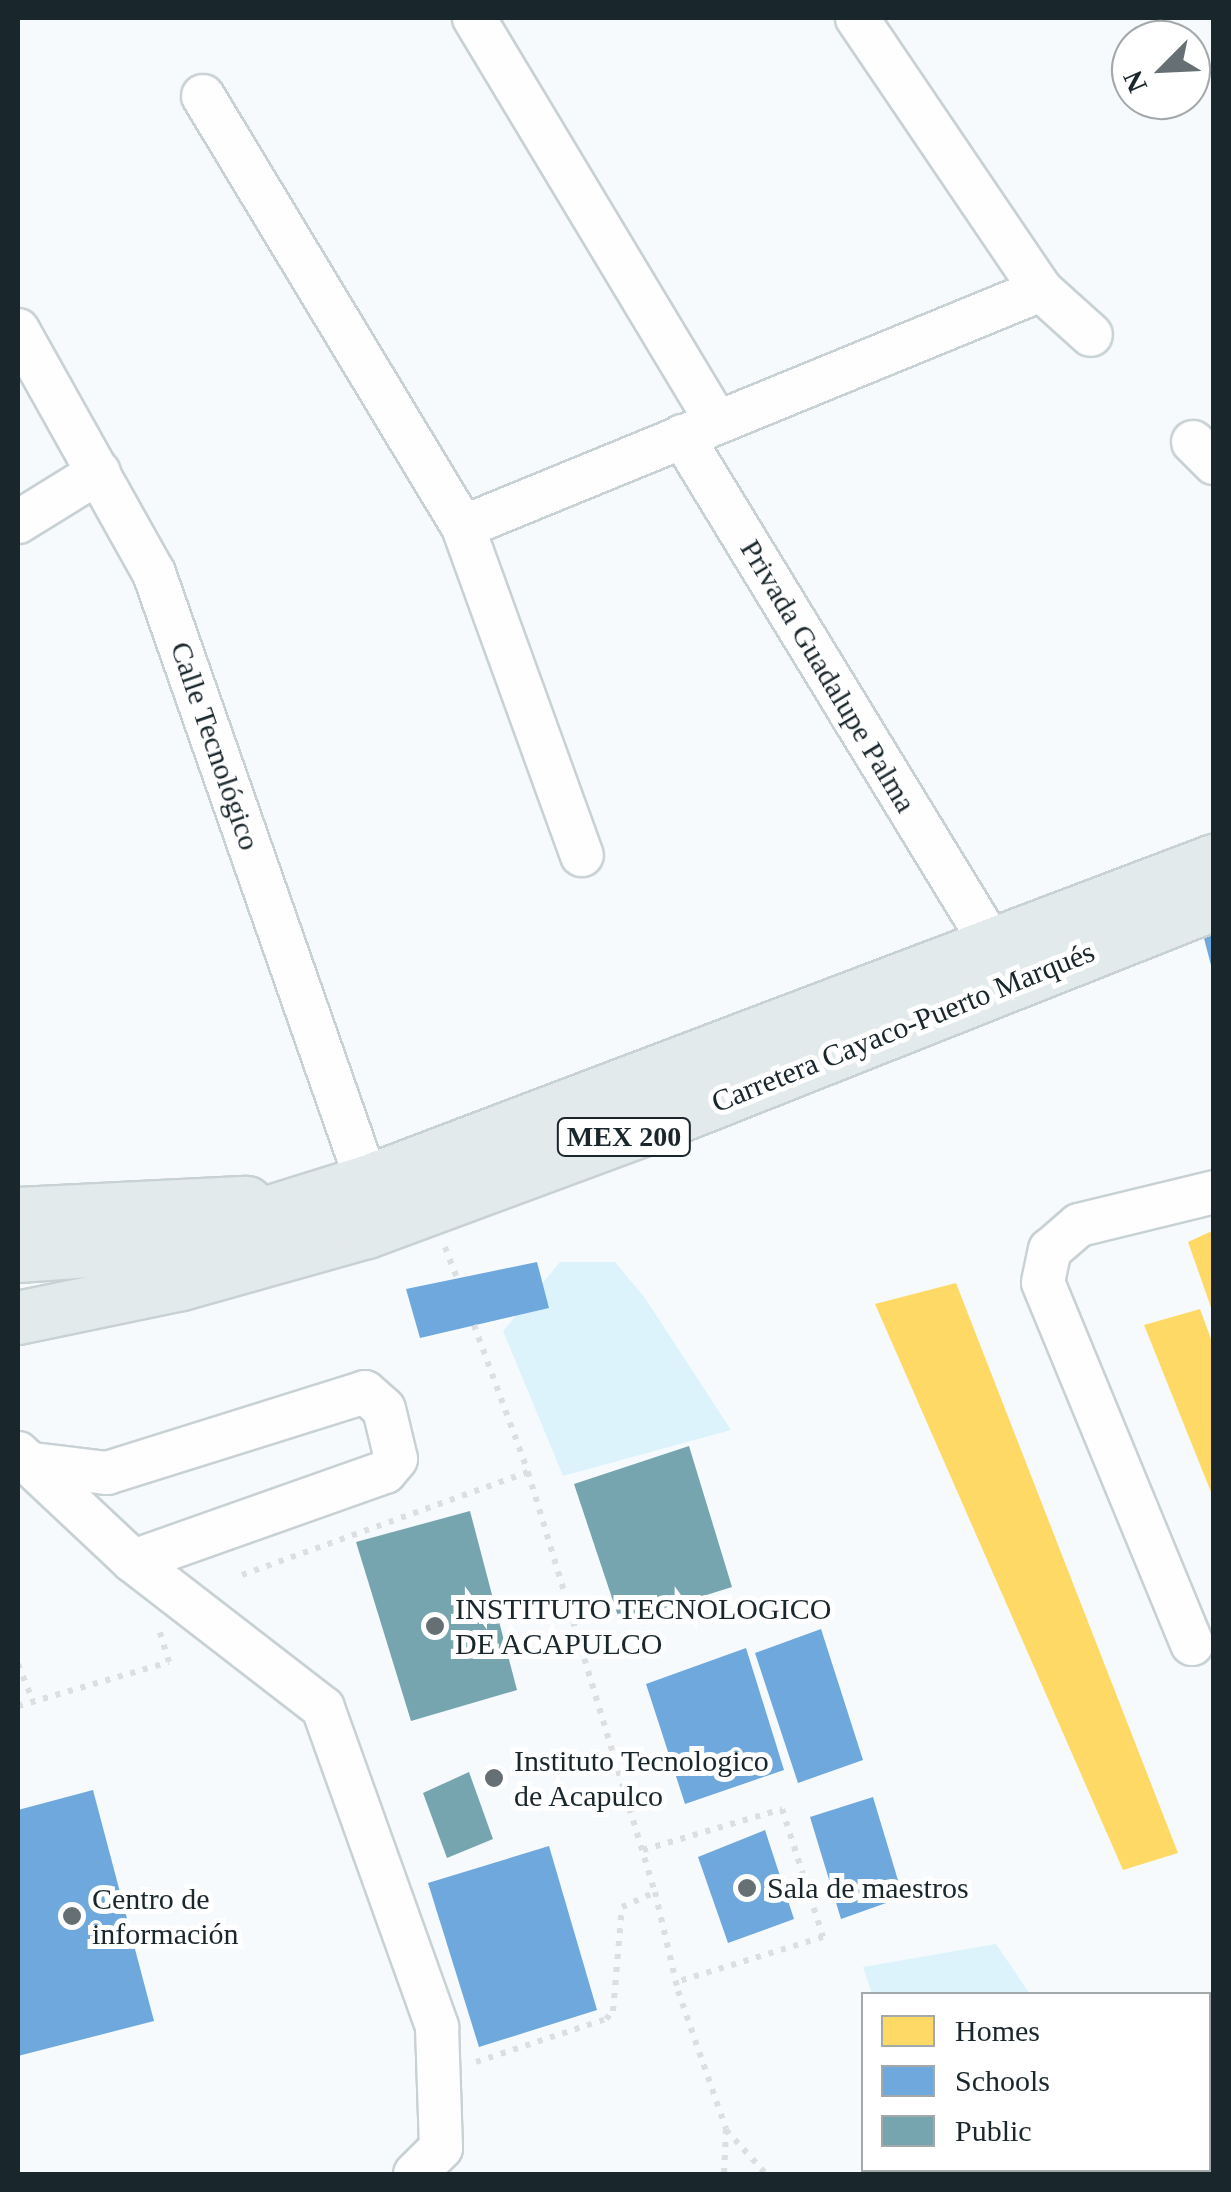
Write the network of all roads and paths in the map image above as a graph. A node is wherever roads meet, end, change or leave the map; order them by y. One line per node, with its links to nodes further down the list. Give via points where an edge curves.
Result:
1 (474, 18): 7 (street, Privada Guadalupe Palma)
2 (857, 18): 4 (street)
3 (203, 96): 10 (street)
4 (1041, 290): 6 (street); 7 (street)
5 (18, 330): 8 (street, Calle Tecnológico)
6 (1091, 335)
7 (699, 428): 10 (street); 14 (street, Privada Guadalupe Palma)
8 (99, 472): 9 (street); 15 (street, Calle Tecnológico, via 154,573)
9 (18, 522)
10 (463, 528): 11 (street)
11 (582, 854)
12 (1214, 860): 14 (main road, Carretera Cayaco-Puerto Marqués / MEX 200)
13 (1214, 904): 20 (main road, Carretera Cayaco-Puerto Marqués / MEX 200, via 367,1232 182,1284)
14 (994, 948): 15 (main road, Carretera Cayaco-Puerto Marqués / MEX 200)
15 (367, 1182): 17 (main road, Carretera Cayaco-Puerto Marqués / MEX 200)
16 (1214, 1192): 27 (street, via 1079,1225 1050,1250 1043,1282)
17 (299, 1203): 18 (main road, via 144,1203); 19 (main road, Carretera Cayaco-Puerto Marqués / MEX 200, via 161,1246)
18 (18, 1214)
19 (18, 1256)
20 (18, 1318)
21 (474, 1325): 23 (path)
22 (21, 1458): 24 (street); 24 (street, via 106,1473 365,1392 384,1410 396,1459 385,1472)
23 (528, 1472): 25 (path); 31 (path)
24 (134, 1561): 34 (street, via 324,1708 438,2027)
25 (242, 1574)
26 (158, 1627): 29 (path, via 169,1662)
27 (1192, 1644)
28 (18, 1664): 29 (path)
29 (33, 1701): 30 (path)
30 (18, 1706)
31 (643, 1850): 32 (path); 33 (path, via 782,1809 823,1937)
32 (655, 1892): 33 (path); 34 (path, via 622,1907 613,2011 606,2019)
33 (676, 1982): 35 (path)
34 (439, 2068): 36 (street, via 441,2148)
35 (726, 2129): 37 (path); 38 (path)
36 (415, 2174)
37 (724, 2174)
38 (766, 2174)

